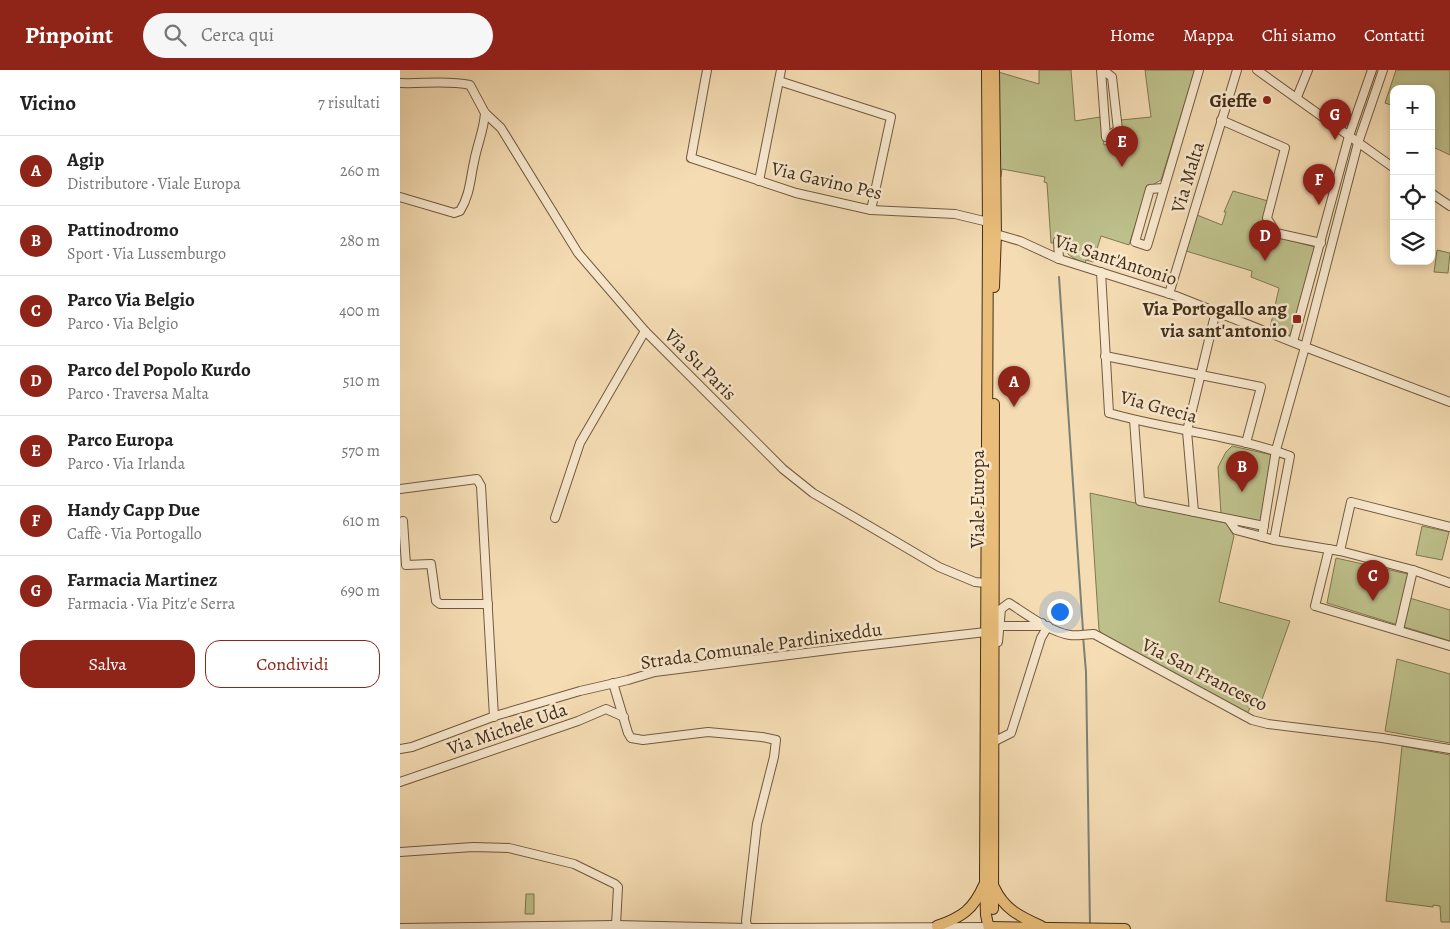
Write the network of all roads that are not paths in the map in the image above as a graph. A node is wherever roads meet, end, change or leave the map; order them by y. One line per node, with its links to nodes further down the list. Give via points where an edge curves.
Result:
1 (707, 70): 20 (street, Via Gavino Pes, via 691,158)
2 (781, 70): 12 (street)
3 (987, 70): 26 (main road, Viale Europa)
4 (994, 70): 27 (main road, Viale Europa)
5 (1102, 70): 5 (street, via 1106,137 1118,130 1112,77)
6 (1199, 70): 21 (street)
7 (1237, 70): 16 (street, Via Malta)
8 (1257, 70): 14 (street)
9 (1308, 70): 14 (street)
10 (1372, 70): 17 (street)
11 (1383, 70): 18 (street)
12 (779, 81): 20 (street); 25 (street, via 892,117)
13 (400, 83): 15 (street, Via Su Paris, via 455,82 470,85)
14 (1297, 97): 17 (street)
15 (485, 113): 22 (street, via 469,195 460,211 454,213); 34 (street, Via Su Paris, via 500,128 578,253)
16 (1221, 120): 29 (street, via 1285,148 1267,218 1276,233); 32 (street, Via Malta)
17 (1349, 136): 18 (street); 29 (street)
18 (1358, 143): 19 (street); 36 (street)
19 (1390, 165)
20 (758, 181): 25 (street, Via Gavino Pes, via 796,194)
21 (1164, 188): 21 (street, via 1150,188 1136,242 1147,246)
22 (400, 196)
23 (1435, 196): 24 (street)
24 (1450, 206)
25 (871, 210): 26 (street, Via Gavino Pes, via 947,213)
26 (988, 222): 56 (main road, Viale Europa)
27 (996, 234): 30 (street, Via Sant'Antonio); 63 (main road, Viale Europa, via 993,330)
28 (1058, 242): 30 (street)
29 (1321, 244): 35 (street)
30 (1059, 259): 31 (street, Via Sant'Antonio)
31 (1101, 272): 32 (street, Via Sant'Antonio); 37 (street, Via Grecia)
32 (1169, 294): 33 (street, Via Sant'Antonio)
33 (1216, 311): 35 (street, Via Sant'Antonio); 38 (street)
34 (645, 331): 46 (street, via 580,443); 56 (street, Via Su Paris, via 783,470 813,493 938,567 975,582)
35 (1293, 342): 36 (street, Via Sant'Antonio)
36 (1305, 347): 39 (street, Via Sant'Antonio); 43 (street)
37 (1105, 356): 38 (street); 40 (street, Via Grecia, via 1109,413)
38 (1200, 376): 41 (street); 42 (street, via 1261,387)
39 (1450, 402)
40 (1134, 420): 41 (street, Via Grecia); 45 (street, via 1140,501)
41 (1187, 430): 42 (street, Via Grecia); 45 (street)
42 (1246, 443): 43 (street, Via Grecia)
43 (1276, 450): 49 (street); 52 (street, via 1290,456)
44 (400, 489): 58 (street, via 477,480 481,486)
45 (1194, 512): 47 (street)
46 (555, 518)
47 (1229, 520): 49 (street); 51 (street, via 1236,530)
48 (403, 521): 58 (street, via 406,565 431,564 436,601 440,604)
49 (1264, 526): 51 (street)
50 (1450, 527): 54 (street, via 1351,502)
51 (1262, 537): 52 (street)
52 (1274, 540): 53 (street)
53 (1329, 549): 54 (street); 61 (street, via 1316,606)
54 (1340, 551): 55 (street)
55 (1413, 570): 57 (street); 61 (street)
56 (986, 583): 62 (main road, Viale Europa)
57 (1450, 583)
58 (488, 604): 66 (street)
59 (1045, 624): 60 (street, Via San Francesco); 60 (street, Via San Francesco, via 1009,603 1001,609); 68 (street, via 1011,733); 70 (street, Via San Francesco, via 1069,635 1094,634 1252,720)
60 (1000, 626): 63 (street, Via San Francesco, via 998,642)
61 (1398, 630): 64 (street)
62 (986, 632): 65 (street, Strada Comunale Pardinixeddu, via 655,672); 73 (main road, Viale Europa)
63 (994, 643): 68 (main road, Viale Europa)
64 (1450, 646)
65 (613, 684): 66 (street, Strada Comunale Pardinixeddu, via 580,690); 67 (street)
66 (494, 717): 69 (street, Strada Comunale Pardinixeddu)
67 (624, 717): 71 (street, Via Michele Uda, via 606,709); 81 (street, via 631,738 643,740 708,732 776,740 758,824 746,921)
68 (993, 742): 73 (main road, Viale Europa)
69 (400, 749)
70 (1450, 749)
71 (400, 782)
72 (400, 852): 74 (street, via 509,848 574,864 616,884)
73 (989, 883): 78 (main road, via 970,908); 79 (main road, Viale Europa, via 993,914); 80 (main road, via 1006,906)
74 (616, 924): 76 (street); 81 (street)
75 (400, 928): 76 (street)
76 (476, 928)
77 (897, 928): 78 (street); 81 (street)
78 (940, 928): 79 (street)
79 (989, 928): 80 (main road)
80 (1042, 928): 82 (main road)
81 (748, 929)
82 (1125, 929)

